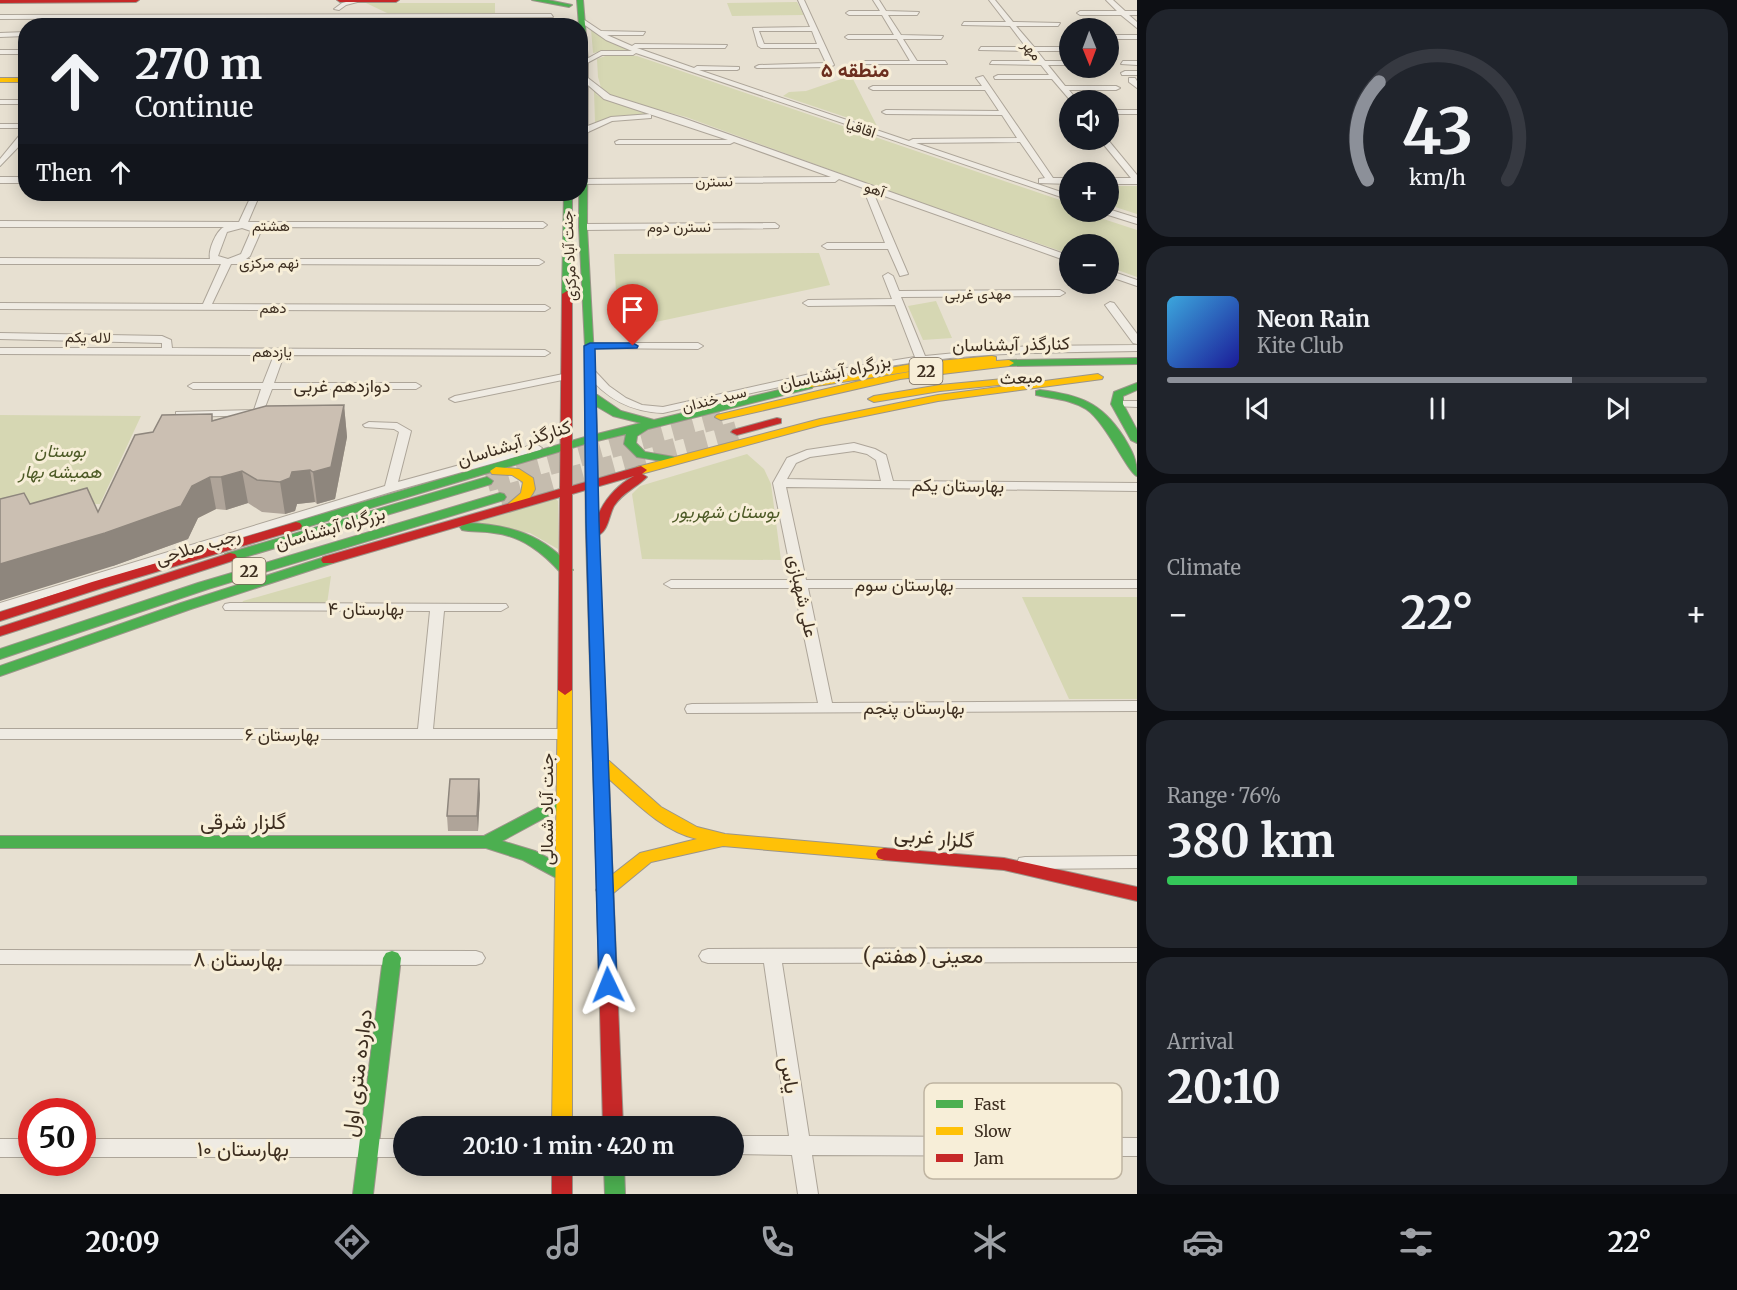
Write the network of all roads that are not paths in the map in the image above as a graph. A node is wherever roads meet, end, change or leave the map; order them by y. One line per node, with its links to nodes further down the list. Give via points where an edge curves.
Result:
1 (137, 0): 10 (main road); 20 (street)
2 (396, 0): 11 (main road)
3 (535, 0): 4 (main road)
4 (543, 0): 12 (main road)
5 (801, 0): 29 (street)
6 (876, 0): 15 (street)
7 (992, 0): 25 (street, مهر)
8 (1109, 0): 18 (street)
9 (0, 1): 10 (main road)
10 (60, 1)
11 (358, 1): 13 (main road)
12 (572, 2): 23 (main road, جنت آباد مرکزی)
13 (338, 6): 20 (street); 21 (street)
14 (849, 13): 15 (street)
15 (884, 13): 16 (street); 35 (street)
16 (917, 13)
17 (1080, 13): 18 (street)
18 (1122, 13): 19 (street); 27 (street)
19 (1137, 13)
20 (123, 16): 22 (street)
21 (551, 16)
22 (0, 17)
23 (574, 18)
24 (964, 24): 25 (street)
25 (1011, 24): 26 (street); 43 (street, مهر)
26 (1058, 24)
27 (1137, 26)
28 (588, 28): 30 (street)
29 (814, 29): 41 (street); 41 (street, via 755,29 761,46)
30 (600, 33): 31 (street); 39 (street)
31 (643, 33)
32 (0, 34): 33 (street)
33 (18, 34)
34 (848, 37): 35 (street)
35 (899, 37): 36 (street); 49 (street)
36 (941, 37)
37 (1119, 37): 38 (street)
38 (1137, 37)
39 (628, 46): 40 (street); 47 (street)
40 (725, 46)
41 (821, 46): 57 (street, via 829,67)
42 (981, 49): 43 (street)
43 (1031, 49): 44 (street); 52 (street, مهر)
44 (1059, 49)
45 (0, 52): 46 (street)
46 (18, 52)
47 (652, 57): 56 (street, via 608,52 597,55); 58 (street, اقاقیا)
48 (861, 63): 49 (street)
49 (915, 63): 50 (street)
50 (945, 63)
51 (992, 63): 52 (street)
52 (1042, 63): 53 (street); 65 (street, مهر)
53 (1059, 63)
54 (1123, 63): 55 (street)
55 (1137, 63)
56 (588, 66)
57 (759, 67)
58 (686, 68): 59 (street); 86 (street, اقاقیا)
59 (738, 69)
60 (0, 73): 61 (main road)
61 (18, 73)
62 (1125, 73): 63 (street)
63 (1137, 73)
64 (998, 77): 65 (street)
65 (1054, 77): 72 (street, مهر)
66 (980, 78): 71 (street)
67 (588, 79): 80 (street, via 607,97)
68 (0, 80): 69 (main road)
69 (18, 80)
70 (873, 87): 71 (street)
71 (986, 88): 79 (street)
72 (1063, 88): 73 (street)
73 (1116, 88)
74 (0, 102): 75 (street)
75 (18, 102)
76 (886, 112): 79 (street)
77 (1119, 112): 78 (street)
78 (1137, 112)
79 (1003, 113): 84 (street)
80 (680, 120): 83 (street, via 624,116); 88 (street, آهو)
81 (0, 126): 82 (street)
82 (18, 126)
83 (588, 129)
84 (1022, 140): 86 (street); 95 (street)
85 (18, 141): 90 (street)
86 (901, 141): 97 (street, اقاقیا)
87 (619, 142): 88 (street)
88 (741, 142): 92 (street, آهو)
89 (1112, 150): 99 (street)
90 (5, 153): 91 (street)
91 (0, 164)
92 (846, 179): 100 (street, نسترن); 103 (street, آهو)
93 (0, 180): 94 (street)
94 (18, 180)
95 (1050, 180): 96 (street); 97 (street)
96 (1059, 180)
97 (1017, 181): 104 (street, اقاقیا)
98 (1119, 181): 99 (street)
99 (1137, 181)
100 (588, 182)
101 (0, 186): 102 (street)
102 (18, 186)
103 (866, 186): 116 (street); 117 (street, آهو)
104 (1059, 194)
105 (253, 201): 111 (street)
106 (568, 201): 125 (main road, جنت آباد مرکزی)
107 (582, 201): 113 (main road, جنت آباد مرکزی)
108 (1119, 215): 109 (street)
109 (1137, 221)
110 (0, 224): 111 (street, هشتم)
111 (242, 225): 112 (street, هشتم); 119 (street, via 256,231 247,254); 119 (street, via 223,230 217,243 213,256)
112 (543, 225)
113 (583, 226): 114 (street, نسترن دوم); 126 (main road, جنت آباد مرکزی)
114 (775, 226)
115 (827, 246): 116 (street)
116 (892, 246): 121 (street)
117 (1059, 255)
118 (0, 261): 119 (street, نهم مرکزی)
119 (227, 262): 120 (street, نهم مرکزی); 132 (street)
120 (539, 262)
121 (903, 274)
122 (888, 276): 128 (street)
123 (1119, 277): 124 (street)
124 (1137, 283)
125 (568, 290): 126 (main road); 147 (main road, جنت آباد مرکزی)
126 (587, 290): 136 (main road, جنت آباد مرکزی)
127 (1059, 293): 128 (street, مهدی غربی)
128 (897, 298): 129 (street, مهدی غربی); 143 (street)
129 (808, 303)
130 (1110, 305): 135 (street)
131 (0, 306): 132 (street, دهم)
132 (206, 307): 133 (street, دهم)
133 (545, 308)
134 (0, 336): 139 (street, لاله یکم, via 162,339 167,342)
135 (1137, 341)
136 (590, 346): 137 (street); 146 (main road, جنت آباد مرکزی)
137 (698, 346)
138 (1137, 348): 143 (street, سید خندان, via 1000,351)
139 (167, 350): 140 (street, یازدهم); 141 (street, یازدهم)
140 (0, 351)
141 (280, 352): 142 (street, یازدهم); 150 (street)
142 (545, 353)
143 (921, 359): 146 (street, سید خندان, via 810,377 663,410 642,409 622,402)
144 (1085, 361): 145 (main road, بزرگراه آبشناسان / 22); 161 (main road, بزرگراه آبشناسان / 22, via 923,372); 162 (main road, کنارگذر آبشناسان, via 1001,358 917,366 832,380)
145 (1137, 361)
146 (590, 372): 154 (main road, جنت آباد مرکزی)
147 (568, 376): 155 (main road, جنت آباد مرکزی); 156 (street)
148 (1108, 377): 149 (main road, بزرگراه آبشناسان / 22); 159 (main road, via 938,398); 164 (main road, بزرگراه آبشناسان / 22, via 916,391)
149 (1137, 378)
150 (268, 385): 151 (street, دوازدهم غربی); 152 (street, دوازدهم غربی); 160 (street, via 258,413)
151 (193, 386)
152 (416, 386)
153 (1137, 386): 157 (main road, via 1118,394)
154 (591, 395): 162 (main road, via 608,411); 165 (main road, جنت آباد مرکزی)
155 (568, 396): 167 (main road, جنت آباد مرکزی); 168 (main road, via 561,432)
156 (454, 399)
157 (1116, 404): 158 (street); 166 (main road)
158 (1137, 404)
159 (870, 411): 169 (main road); 171 (main road, مبعث, via 1058,393 1076,398 1104,415)
160 (180, 414)
161 (721, 417)
162 (651, 424): 165 (main road, کنارگذر آبشناسان); 170 (main road, via 631,435 634,450 655,459)
163 (369, 425): 177 (street, via 396,426 405,431)
164 (737, 432)
165 (592, 439): 167 (main road, کنارگذر آبشناسان); 174 (main road, جنت آباد مرکزی)
166 (1137, 440)
167 (568, 445): 172 (main road, کنارگذر آبشناسان); 178 (main road, جنت آباد مرکزی)
168 (536, 448): 172 (main road); 177 (street, رجب صلاحی)
169 (715, 451): 170 (main road); 180 (main road, via 622,487 604,511)
170 (681, 460): 174 (main road)
171 (1137, 472)
172 (478, 476): 179 (main road, via 502,470 525,476 531,487 528,495); 190 (main road, کنارگذر آبشناسان); 193 (main road, بزرگراه آبشناسان / 22)
173 (779, 483): 175 (street, بهارستان یکم); 175 (street, via 792,461 807,454 854,447 882,458); 184 (street, علی شهبازی)
174 (592, 484): 178 (main road); 180 (main road)
175 (888, 485): 176 (street, بهارستان یکم)
176 (1137, 487)
177 (390, 488): 186 (street, رجب صلاحی)
178 (566, 492): 179 (main road); 182 (main road, جنت آباد شمالی)
179 (504, 503): 181 (main road); 194 (main road, بزرگراه آبشناسان / 22, via 213,582)
180 (593, 551): 192 (main road)
181 (335, 558): 182 (main road, via 462,528 494,527 538,542); 195 (main road)
182 (566, 570): 191 (main road, جنت آباد شمالی)
183 (671, 584): 184 (street, بهارستان سوم)
184 (800, 584): 185 (street, بهارستان سوم); 197 (street, علی شهبازی)
185 (1137, 584)
186 (0, 607)
187 (230, 607): 189 (street, بهارستان ۴)
188 (501, 607): 189 (street, بهارستان ۴)
189 (437, 608): 199 (street)
190 (0, 616)
191 (565, 623): 192 (main road, via 580,617); 200 (main road, جنت آباد شمالی)
192 (596, 623): 202 (main road)
193 (0, 632)
194 (0, 654)
195 (0, 671)
196 (1137, 706): 197 (street, بهارستان پنجم)
197 (826, 708): 198 (street, بهارستان پنجم)
198 (692, 709)
199 (425, 734): 200 (street, بهارستان ۶); 201 (street, بهارستان ۶)
200 (564, 734): 203 (main road, جنت آباد شمالی)
201 (0, 735)
202 (602, 763): 204 (main road, گلزار غربی, via 642,801 673,823); 210 (main road)
203 (564, 800): 206 (main road, گلزار شرقی); 209 (main road, جنت آباد شمالی)
204 (725, 840): 208 (main road, گلزار غربی); 210 (main road, گلزار غربی, via 646,857)
205 (0, 842): 206 (main road, گلزار شرقی)
206 (486, 842): 209 (main road, گلزار شرقی, via 529,855)
207 (1137, 862): 208 (street)
208 (1004, 864): 211 (main road, گلزار غربی)
209 (564, 875): 218 (main road, جنت آباد شمالی)
210 (605, 890): 219 (main road)
211 (1137, 894)
212 (772, 955): 213 (street, معینی (هفتم)); 214 (street, معینی (هفتم)); 220 (street, یاس)
213 (1137, 955)
214 (708, 956)
215 (0, 957): 216 (street, بهارستان ۸)
216 (392, 958): 217 (street, بهارستان ۸); 228 (main road, دوارده متری اول)
217 (476, 958)
218 (562, 1116)
219 (613, 1116)
220 (800, 1144): 221 (street); 222 (street); 235 (street, یاس)
221 (744, 1145)
222 (924, 1145)
223 (1122, 1147): 224 (street)
224 (1137, 1147)
225 (0, 1148): 226 (street)
226 (18, 1148)
227 (96, 1148): 228 (street, بهارستان ۱۰)
228 (369, 1148): 229 (street, بهارستان ۱۰); 232 (main road, دوارده متری اول)
229 (393, 1148)
230 (562, 1176): 233 (main road)
231 (614, 1176): 234 (main road)
232 (363, 1194)
233 (562, 1194)
234 (615, 1194)
235 (808, 1194)

